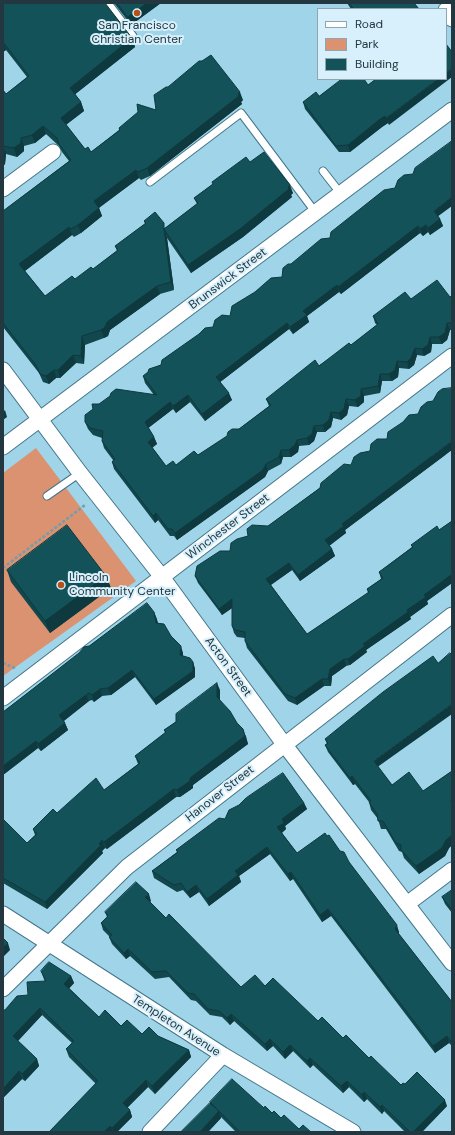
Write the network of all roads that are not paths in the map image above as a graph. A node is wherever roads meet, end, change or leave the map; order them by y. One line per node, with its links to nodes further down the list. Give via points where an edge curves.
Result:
1 (108, 3): 2 (lane)
2 (133, 36)
3 (452, 110): 8 (street, Brunswick Street)
4 (53, 152): 7 (street)
5 (323, 171): 8 (lane)
6 (150, 182): 9 (lane, via 241,114)
7 (3, 189)
8 (341, 194): 9 (street, Brunswick Street)
9 (316, 213): 12 (street, Brunswick Street)
10 (452, 356): 16 (street, Winchester Street)
11 (3, 370): 12 (street, Acton Street)
12 (39, 420): 13 (street, Brunswick Street); 14 (street, Acton Street)
13 (3, 447)
14 (80, 473): 15 (lane); 16 (street, Acton Street)
15 (48, 496)
16 (162, 577): 18 (street, Winchester Street); 19 (street, Acton Street)
17 (452, 615): 19 (street, Hanover Street)
18 (3, 698)
19 (284, 744): 21 (street, Acton Street); 23 (street, Hanover Street, via 127,867)
20 (452, 870): 21 (street)
21 (407, 904): 24 (street, Acton Street)
22 (3, 914): 23 (street, Templeton Avenue)
23 (49, 944): 25 (street, Hanover Street); 26 (street, Templeton Avenue)
24 (452, 963)
25 (3, 989)
26 (223, 1055): 27 (street); 28 (street, Templeton Avenue)
27 (150, 1132)
28 (353, 1132)

